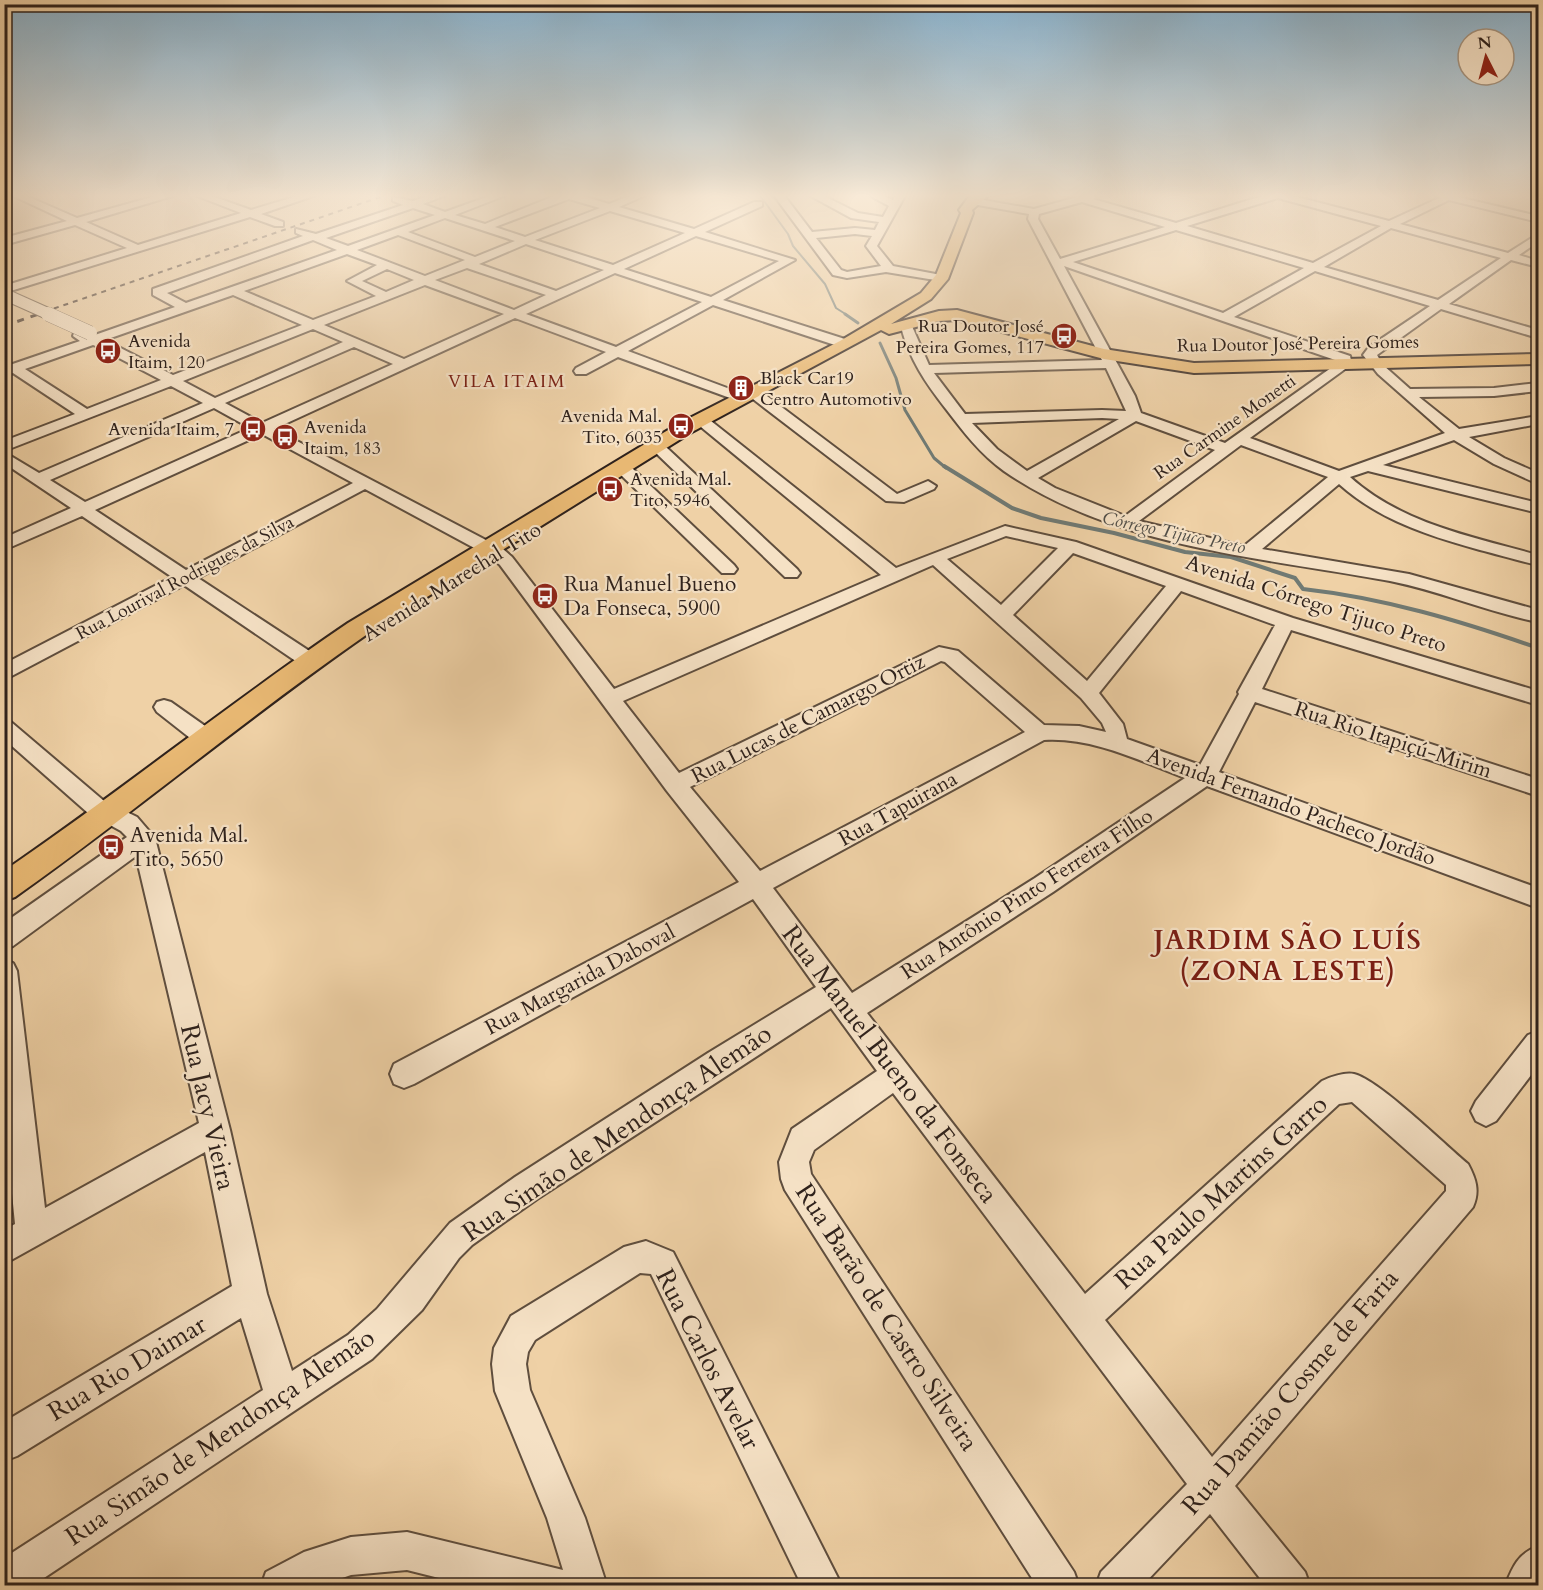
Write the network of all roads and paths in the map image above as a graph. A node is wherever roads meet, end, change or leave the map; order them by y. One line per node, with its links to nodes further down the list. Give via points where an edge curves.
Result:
1 (76, 268): 23 (street)
2 (224, 268): 31 (street, via 157,292)
3 (293, 268): 24 (street)
4 (381, 268): 26 (street, via 353,281)
5 (393, 268): 22 (street)
6 (457, 268): 22 (street)
7 (488, 268): 25 (street)
8 (608, 268): 20 (street)
9 (617, 268): 20 (street)
10 (776, 268): 28 (street)
11 (834, 268): 12 (street, via 839,274)
12 (886, 268)
13 (887, 268): 21 (street)
14 (946, 268): 21 (main road, Avenida Marechal Tito)
15 (1063, 268): 42 (street)
16 (1081, 268): 33 (street)
17 (1313, 268): 33 (street)
18 (1319, 268): 29 (street)
19 (1493, 268): 29 (street)
20 (613, 270): 25 (street); 28 (street)
21 (941, 278): 30 (main road, Avenida Marechal Tito)
22 (426, 281): 26 (street); 32 (street)
23 (6, 290): 38 (street, bridge)
24 (232, 290): 31 (street); 34 (street)
25 (557, 295): 32 (street)
26 (386, 296): 34 (street)
27 (4, 301): 38 (street)
28 (712, 301): 40 (street); 41 (street)
29 (1440, 304): 37 (street); 45 (street, via 1374,350 1370,355)
30 (927, 305): 35 (main road, Rua Doutor José Pereira Gomes); 36 (main road, Avenida Marechal Tito); 40 (main road, Avenida Marechal Tito); 42 (main road, Rua Doutor José Pereira Gomes)
31 (184, 307): 38 (street)
32 (517, 313): 41 (street); 46 (street)
33 (1225, 316): 44 (street)
34 (315, 324): 39 (street); 50 (street)
35 (907, 327): 36 (main road, Rua Doutor José Pereira Gomes); 47 (street, Avenida Córrego Tijuco Preto, via 912,349)
36 (886, 329): 53 (main road, Avenida Marechal Tito)
37 (1539, 334)
38 (92, 338): 48 (street); 50 (street, Rua Manuel Bueno da Fonseca)
39 (356, 342): 46 (street); 54 (street)
40 (846, 344): 53 (main road, Avenida Marechal Tito)
41 (618, 351): 49 (street); 53 (street)
42 (1106, 355): 44 (main road, Rua Doutor José Pereira Gomes, via 1194,368); 47 (street); 56 (street)
43 (1539, 357): 45 (main road, Rua Doutor José Pereira Gomes)
44 (1345, 361): 45 (main road, Rua Doutor José Pereira Gomes); 62 (street, Rua Carmine Monetti, via 1309,392)
45 (1373, 361): 52 (street)
46 (404, 364): 60 (street)
47 (923, 369): 57 (street, Avenida Córrego Tijuco Preto)
48 (9, 370): 55 (street)
49 (581, 370)
50 (171, 381): 54 (street, Rua Manuel Bueno da Fonseca); 55 (street)
51 (1539, 387): 52 (street)
52 (1406, 393): 61 (street)
53 (750, 397): 59 (main road, Avenida Marechal Tito); 73 (street, via 892,498); 79 (main road, Avenida Marechal Tito, via 685,428)
54 (213, 403): 60 (street, Rua Manuel Bueno da Fonseca); 70 (street)
55 (86, 415): 63 (street)
56 (1135, 416): 57 (street); 62 (street); 69 (street)
57 (960, 419): 69 (street, Avenida Córrego Tijuco Preto, via 985,447)
58 (1539, 420): 61 (street)
59 (706, 424): 64 (main road, Avenida Marechal Tito); 85 (street)
60 (262, 429): 72 (street, Rua Manuel Bueno da Fonseca); 75 (street)
61 (1453, 435): 66 (street); 71 (street)
62 (1232, 443): 68 (street); 76 (street, Rua Carmine Monetti)
63 (4, 447)
64 (662, 451): 67 (main road, Avenida Marechal Tito); 84 (street)
65 (4, 456): 70 (street)
66 (1366, 466): 68 (street); 74 (street)
67 (627, 472): 79 (main road, Avenida Marechal Tito); 83 (street)
68 (1339, 476): 80 (street); 82 (street, via 1359,494 1407,521)
69 (1026, 478): 76 (street, Avenida Córrego Tijuco Preto, via 1090,510)
70 (38, 479): 75 (street)
71 (1539, 479)
72 (366, 482): 79 (street, Rua Manuel Bueno da Fonseca); 86 (street, Rua Lourival Rodrigues da Silva)
73 (928, 486)
74 (1539, 508)
75 (83, 510): 77 (street); 86 (street)
76 (1128, 522): 80 (street, Avenida Córrego Tijuco Preto)
77 (4, 545)
78 (1070, 546): 81 (street, Avenida Córrego Tijuco Preto, via 1011,532 995,534); 87 (street, Avenida Córrego Tijuco Preto); 88 (street)
79 (492, 550): 91 (main road, Avenida Marechal Tito); 96 (street, Rua Manuel Bueno da Fonseca, via 506,561 551,618); 105 (main road, Avenida Marechal Tito, via 321,666 220,741)
80 (1248, 552): 89 (street, Avenida Córrego Tijuco Preto, via 1393,577)
81 (934, 558): 85 (street); 88 (street)
82 (1539, 561)
83 (728, 569)
84 (791, 573)
85 (894, 576): 96 (street)
86 (185, 578): 91 (street); 92 (street, Rua Lourival Rodrigues da Silva)
87 (1178, 583): 90 (street, Avenida Córrego Tijuco Preto); 94 (street)
88 (1002, 615): 94 (street)
89 (1539, 616)
90 (1286, 622): 93 (street); 95 (street, Avenida Córrego Tijuco Preto)
91 (310, 661): 100 (main road, Avenida Marechal Tito)
92 (4, 673)
93 (1248, 692): 102 (street); 104 (street, Rua Rio Itapiçú-Mirim)
94 (1088, 693): 101 (street, via 1116,729)
95 (1539, 698)
96 (609, 699): 103 (street, Rua Manuel Bueno da Fonseca)
97 (164, 707): 100 (street)
98 (4, 727): 105 (street)
99 (1040, 733): 101 (street, Avenida Fernando Pacheco Jordão, via 1084,733); 103 (street, Rua Lucas de Camargo Ortiz, via 951,656 942,654); 106 (street, Rua Tapuirana)
100 (207, 739): 105 (main road, Avenida Marechal Tito)
101 (1117, 744): 102 (street, Avenida Fernando Pacheco Jordão)
102 (1204, 776): 108 (street, Avenida Fernando Pacheco Jordão); 112 (street, Rua Antônio Pinto Ferreira Filho, via 1054,878)
103 (675, 785): 106 (street, Rua Manuel Bueno da Fonseca)
104 (1539, 788)
105 (125, 825): 107 (main road, Avenida Marechal Tito); 109 (main road, Avenida Marechal Tito); 110 (street); 117 (street, Rua Jacy Vieira)
106 (757, 886): 112 (street, Rua Manuel Bueno da Fonseca); 114 (street, Rua Margarida Daboval)
107 (4, 888)
108 (1539, 898)
109 (4, 910)
110 (4, 938)
111 (4, 971): 119 (street)
112 (841, 1000): 115 (street, Rua Manuel Bueno da Fonseca); 123 (street, Rua Simão de Mendonça Alemão, via 718,1063 460,1234 389,1321 360,1347)
113 (1539, 1044): 116 (street)
114 (404, 1074)
115 (896, 1074): 122 (street, Rua Manuel Bueno da Fonseca); 132 (street, Rua Barão de Castro Silveira, via 803,1140 794,1162 796,1179)
116 (1486, 1111)
117 (215, 1130): 119 (street); 121 (street, Rua Jacy Vieira)
118 (1462, 1196): 122 (street, Rua Paulo Martins Garro, via 1457,1175 1362,1092 1341,1088 1332,1091); 125 (street, Rua Damião Cosme de Faria)
119 (32, 1233): 120 (street)
120 (4, 1248)
121 (250, 1293): 123 (street, Rua Jacy Vieira); 124 (street, Rua Rio Daimar)
122 (1083, 1318): 125 (street, Rua Manuel Bueno da Fonseca)
123 (284, 1398): 127 (street, Rua Simão de Mendonça Alemão)
124 (4, 1443)
125 (1211, 1486): 133 (street, Rua Damião Cosme de Faria); 134 (street, Rua Manuel Bueno da Fonseca)
126 (1539, 1566): 135 (street)
127 (4, 1581)
128 (280, 1586): 129 (street, via 304,1571 351,1556 407,1551)
129 (555, 1586)
130 (588, 1586): 131 (street, Rua Carlos Avelar, via 566,1518 513,1391 508,1364 511,1348 523,1328 635,1258 646,1256 662,1263)
131 (822, 1586)
132 (1060, 1586)
133 (1115, 1586)
134 (1290, 1586)
135 (1524, 1586)

